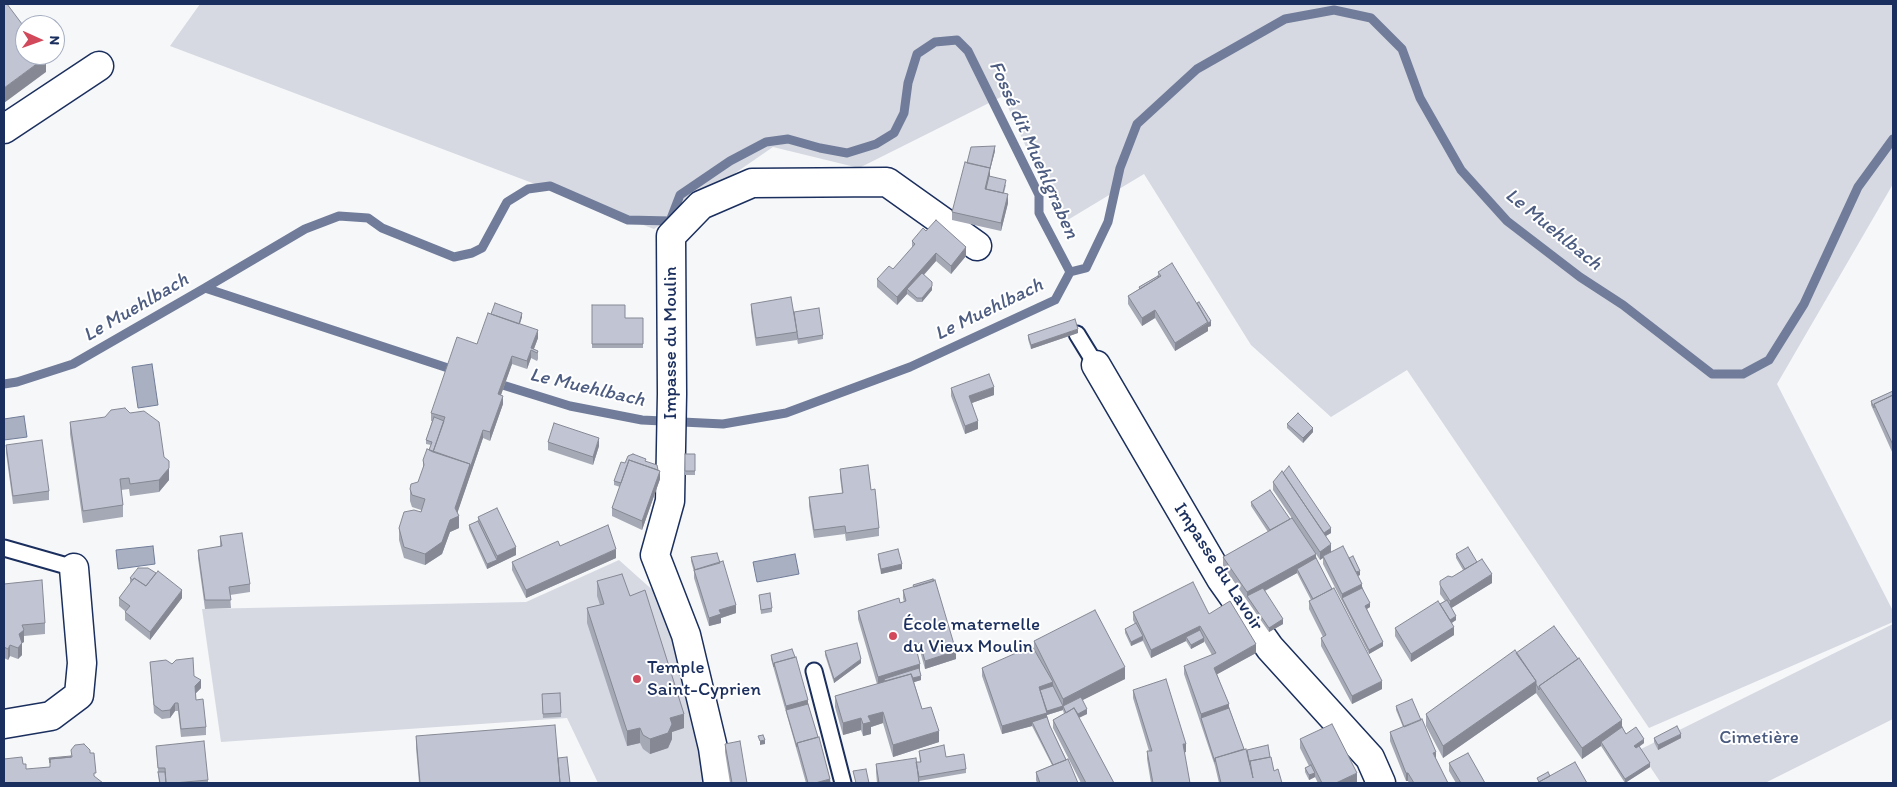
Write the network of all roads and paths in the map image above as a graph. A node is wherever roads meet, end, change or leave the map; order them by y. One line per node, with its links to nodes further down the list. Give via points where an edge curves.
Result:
1 (99, 66): 2 (street)
2 (4, 129)
3 (977, 246): 10 (street, Impasse du Moulin, via 887,182 752,183 702,205 671,236 670,501 655,555 686,635 710,731)
4 (1078, 334): 5 (lane, Impasse du Lavoir)
5 (1096, 365): 12 (street, Impasse du Lavoir, via 1222,579 1270,648 1370,758)
6 (4, 548): 7 (lane)
7 (74, 568): 9 (street, via 82,663 79,696 51,716)
8 (814, 670): 11 (lane)
9 (4, 724)
10 (718, 783)
11 (843, 783)
12 (1381, 783)

